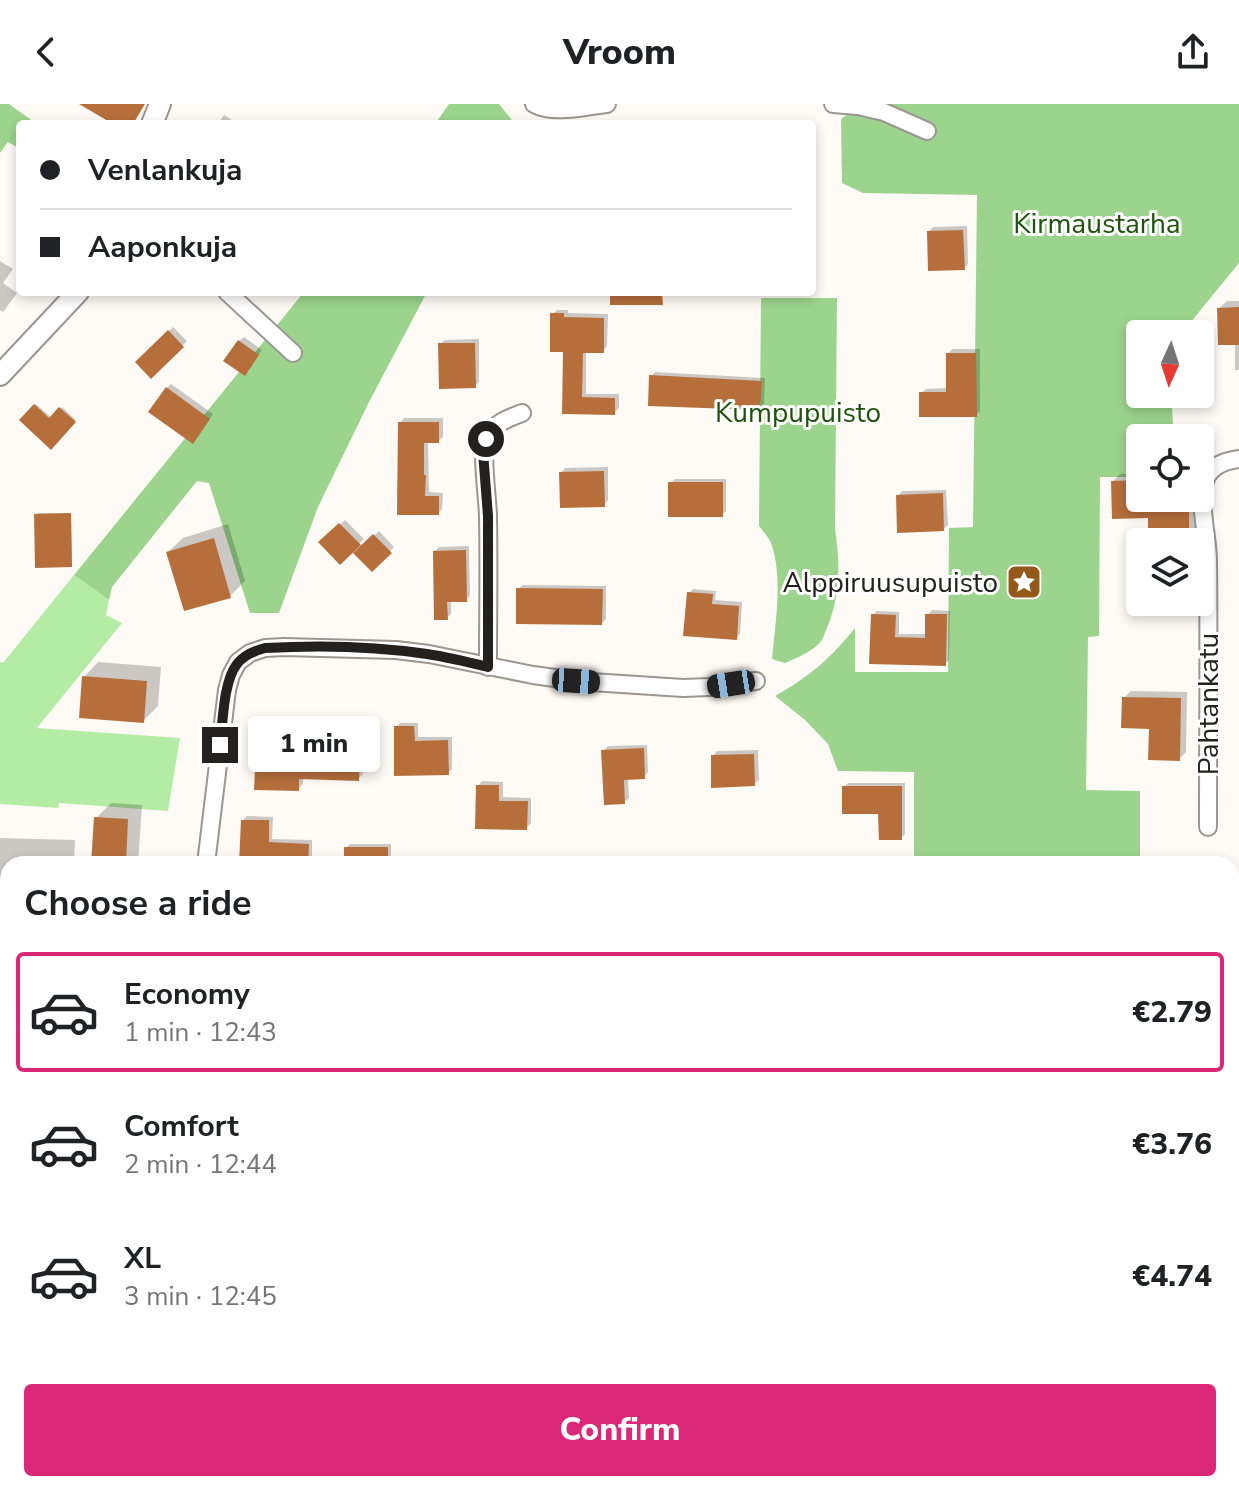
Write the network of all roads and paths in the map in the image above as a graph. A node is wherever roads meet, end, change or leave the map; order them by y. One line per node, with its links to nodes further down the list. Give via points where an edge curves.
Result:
1 (534, 104): 2 (street, via 559,109)
2 (607, 104)
3 (833, 104): 4 (street, via 884,112)
4 (927, 131)
5 (74, 296): 8 (street)
6 (231, 296): 7 (street)
7 (293, 353)
8 (0, 375)
9 (522, 413): 11 (street, via 493,428 483,452)
10 (1239, 459): 13 (street, Pahtankatu, via 1220,463 1204,483)
11 (488, 667): 12 (street, via 576,681 668,687); 14 (street, via 365,648 284,647 250,653 238,662 227,690)
12 (756, 681)
13 (1208, 827)
14 (207, 856)

